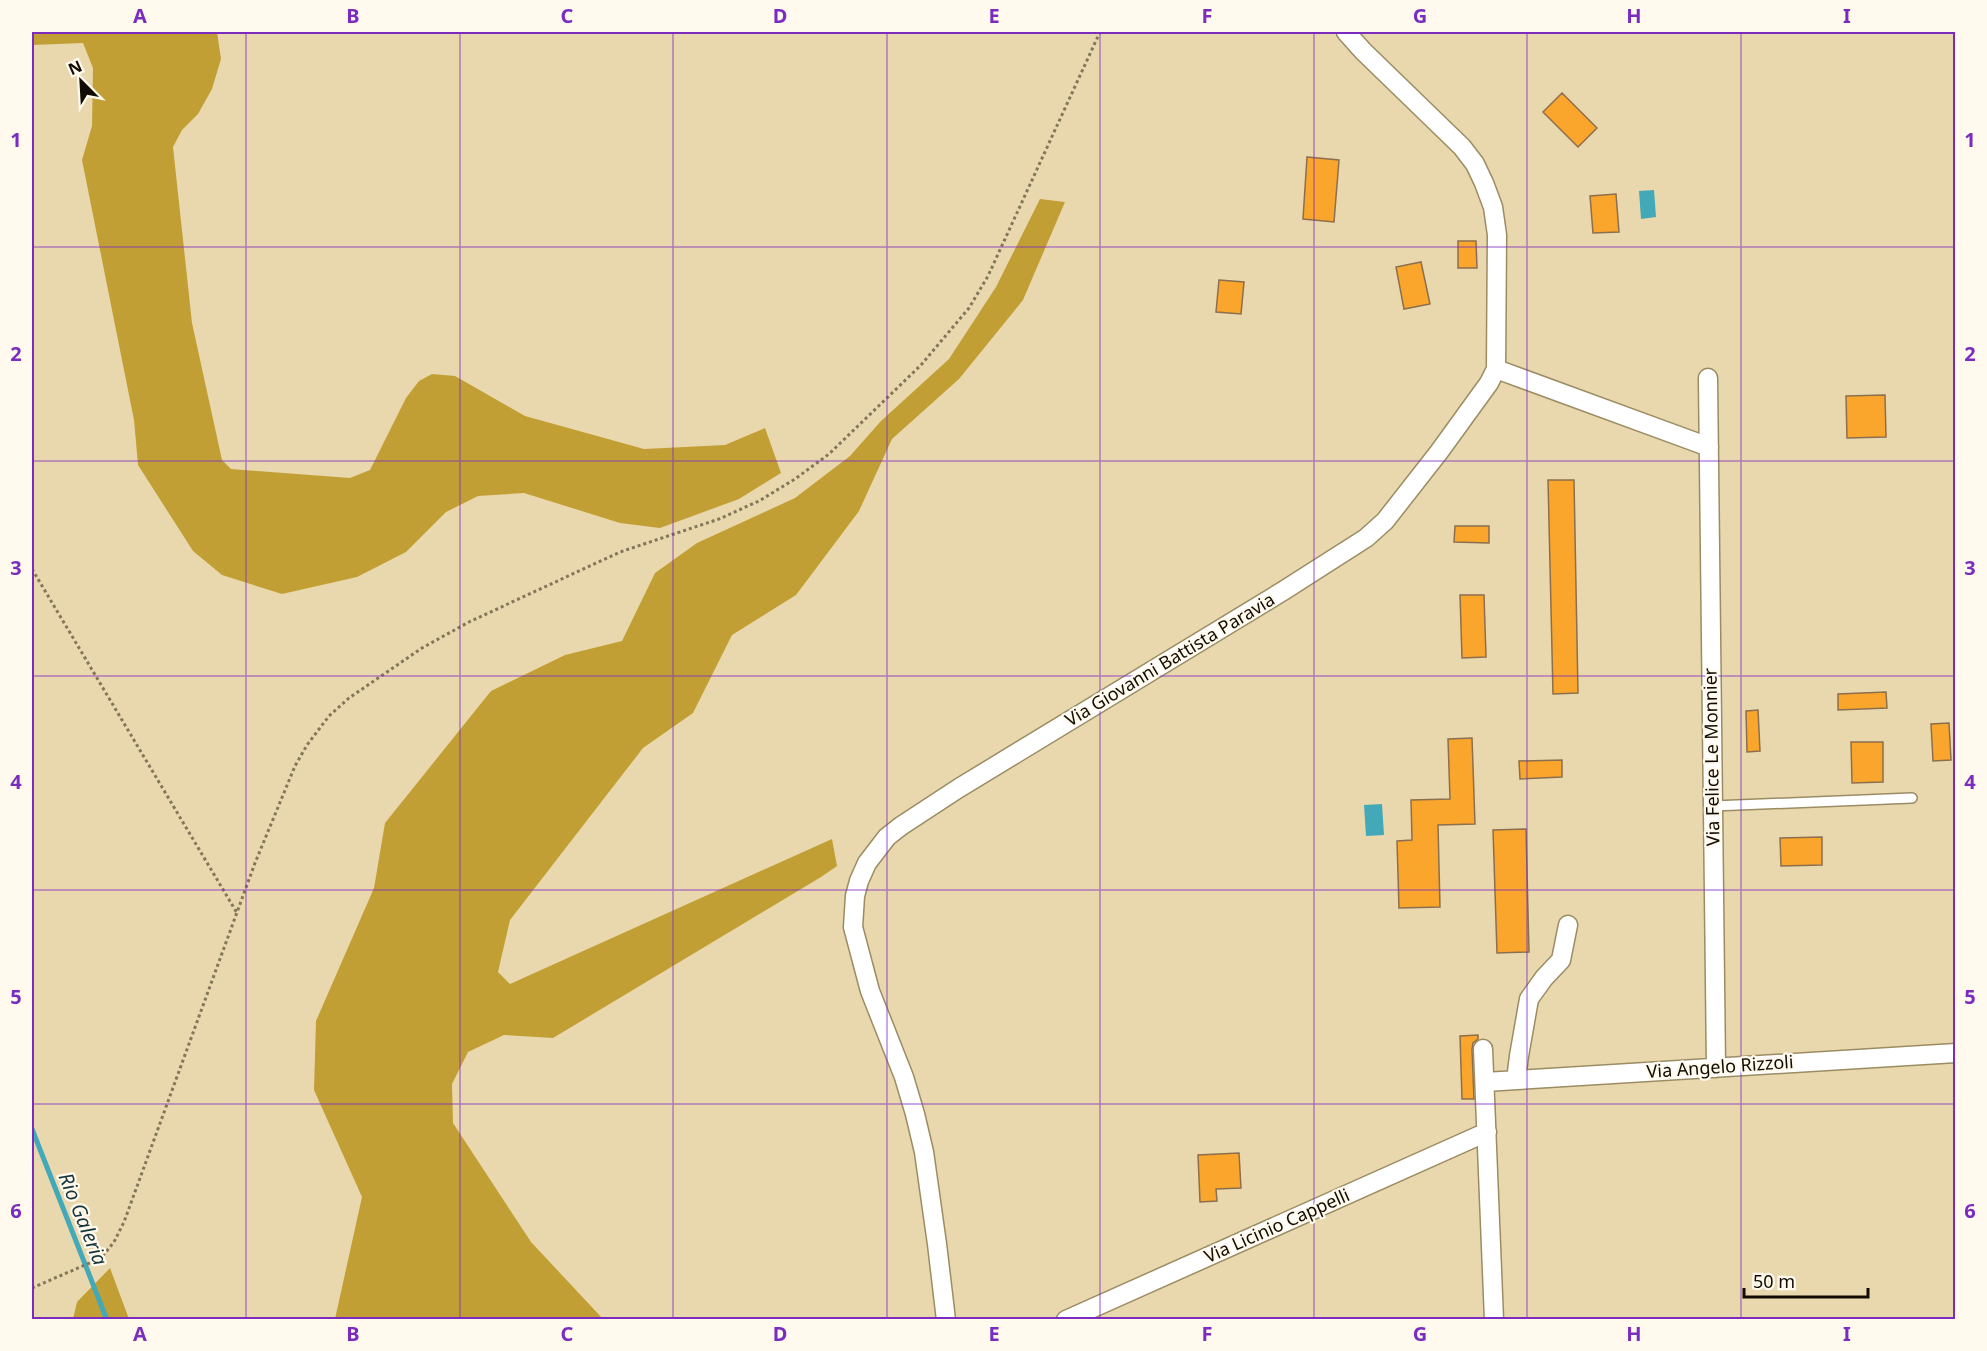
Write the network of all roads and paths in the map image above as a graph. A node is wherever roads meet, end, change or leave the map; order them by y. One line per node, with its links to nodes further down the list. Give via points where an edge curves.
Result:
1 (1100, 32): 9 (path, via 988,276 969,308 921,365 829,454 759,501 719,519 620,552 469,622 422,648 339,706 295,766)
2 (1346, 32): 3 (street, via 1462,147 1484,183 1497,235)
3 (1496, 369): 5 (street); 18 (street, Via Giovanni Battista Paravia, via 1439,452 1385,521 1366,538 901,826 867,863 855,896 853,927 870,991 915,1113)
4 (1708, 378): 5 (street, Via Felice Le Monnier)
5 (1709, 447): 8 (street, Via Felice Le Monnier)
6 (32, 569): 9 (path)
7 (1912, 798): 8 (lane)
8 (1713, 806): 13 (street, Via Felice Le Monnier)
9 (237, 913): 17 (path, via 114,1242 101,1258)
10 (1568, 925): 14 (street, via 1561,960 1529,999)
11 (1484, 1049): 15 (street)
12 (1956, 1053): 13 (street, Via Angelo Rizzoli)
13 (1716, 1068): 14 (street, Via Angelo Rizzoli)
14 (1516, 1080): 15 (street, Via Angelo Rizzoli)
15 (1485, 1082): 16 (street)
16 (1488, 1132): 19 (street, Via Licinio Cappelli); 20 (street)
17 (32, 1288)
18 (946, 1320)
19 (1066, 1320)
20 (1494, 1320)

